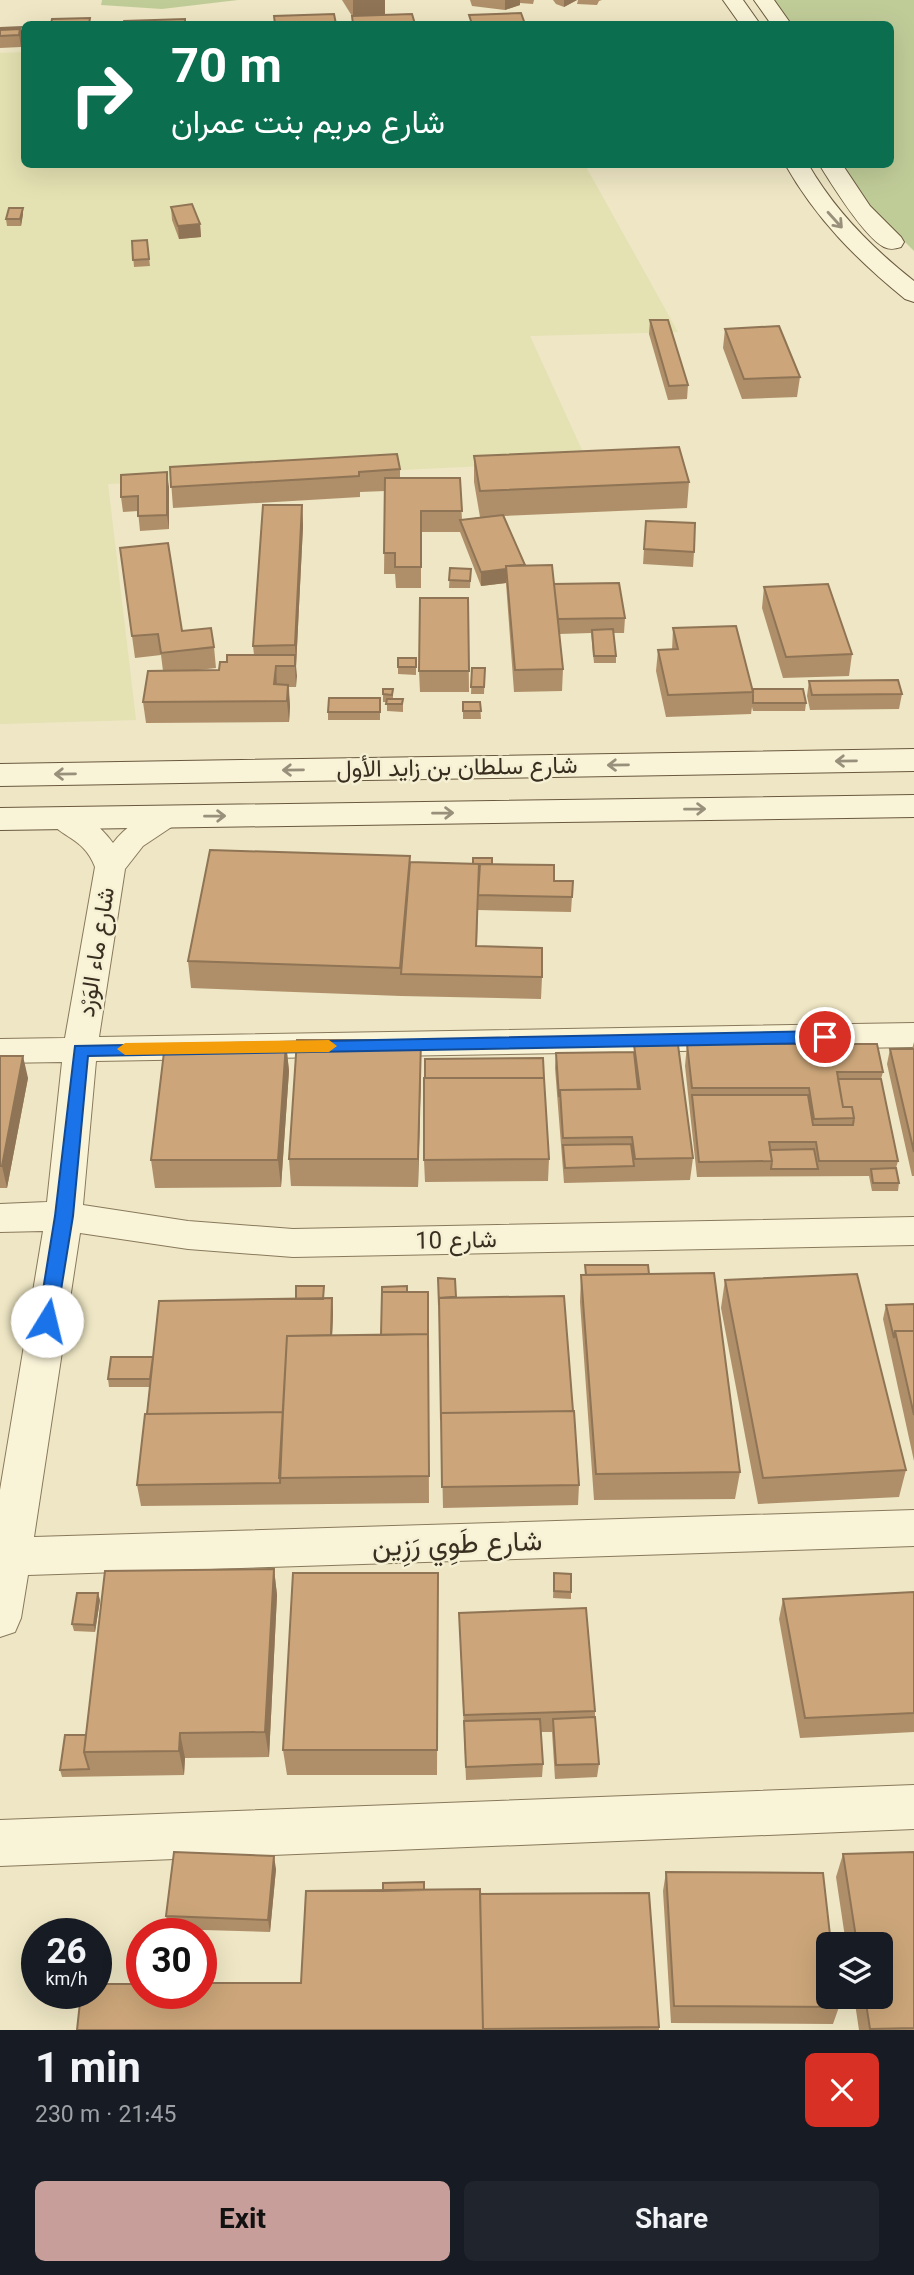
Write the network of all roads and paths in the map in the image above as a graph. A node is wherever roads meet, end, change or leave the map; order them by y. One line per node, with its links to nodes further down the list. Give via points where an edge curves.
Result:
1 (733, 0): 3 (main road)
2 (764, 0): 4 (main road)
3 (748, 21)
4 (779, 21)
5 (799, 168): 8 (main road, one-way to 8, via 830,215)
6 (833, 168): 7 (main road, via 862,211)
7 (907, 257)
8 (914, 294)
9 (914, 760): 10 (main road, شارع سلطان بن زايد الأول, one-way to 10)
10 (0, 775)
11 (914, 794): 13 (main road)
12 (914, 806): 13 (main road, شارع سلطان بن زايد الأول)
13 (875, 807): 14 (main road, شارع سلطان بن زايد الأول, one-way to 13)
14 (165, 817): 15 (main road, شارع سلطان بن زايد الأول); 17 (street, شارع ماء الوَرْد, via 132,839)
15 (63, 818): 16 (main road, شارع سلطان بن زايد الأول); 17 (street, شارع ماء الوَرْد, via 95,839)
16 (0, 819)
17 (110, 867): 19 (street, شارع ماء الوَرْد)
18 (914, 1035): 19 (street)
19 (80, 1050): 20 (street); 21 (street, شارع ماء الوَرْد)
20 (0, 1051)
21 (64, 1216): 22 (street, شارع 10); 23 (street, شارع 10, via 201,1236 293,1243); 25 (street, شارع ماء الوَرْد)
22 (0, 1217)
23 (914, 1231)
24 (914, 1528): 25 (street, شارع طَوِي رَزِين)
25 (4, 1557): 26 (street, شارع ماء الوَرْد)
26 (0, 1618)
27 (914, 1807): 28 (street)
28 (0, 1843)

